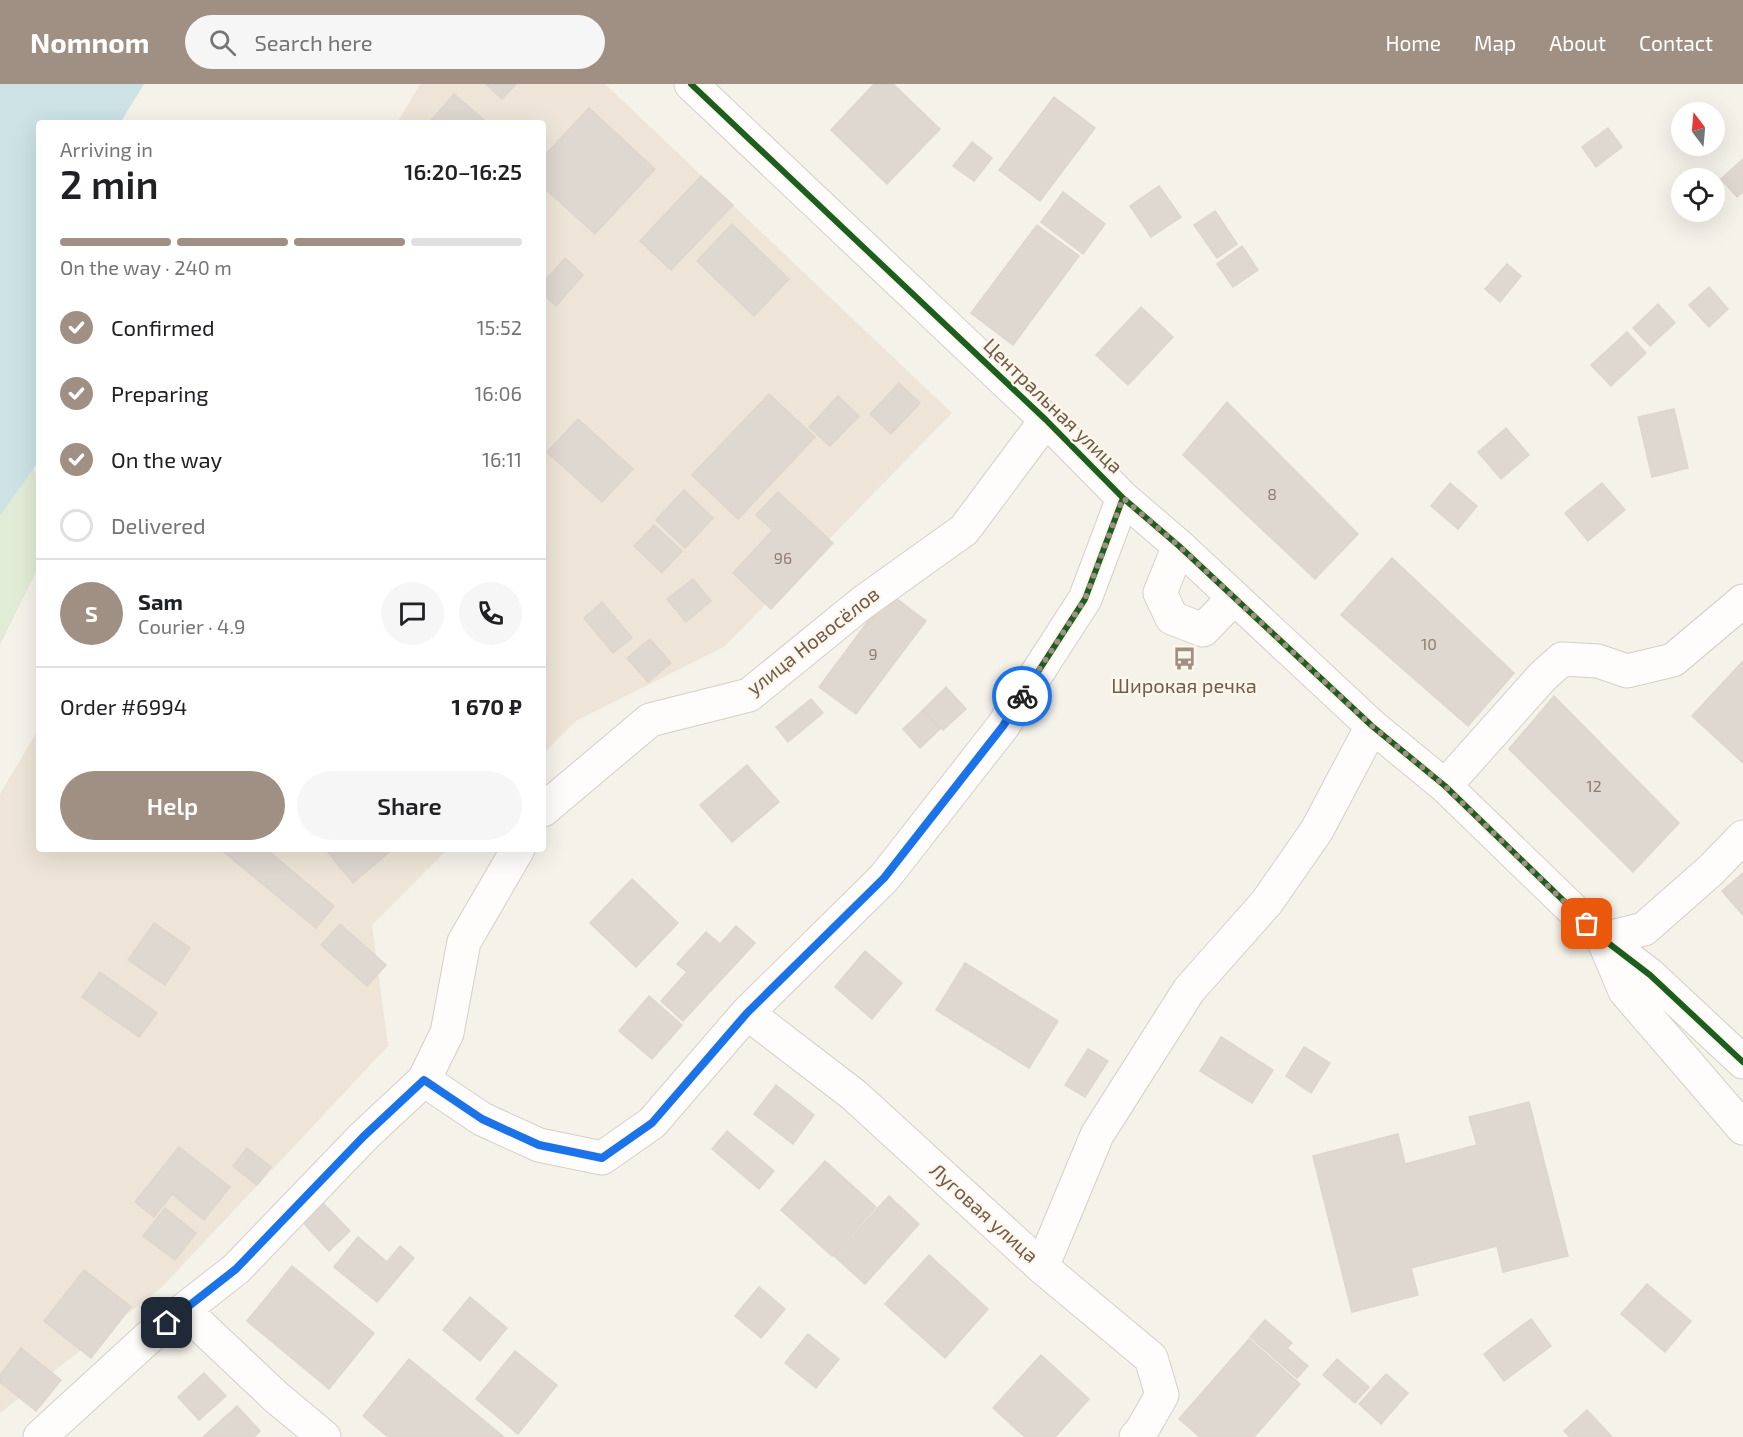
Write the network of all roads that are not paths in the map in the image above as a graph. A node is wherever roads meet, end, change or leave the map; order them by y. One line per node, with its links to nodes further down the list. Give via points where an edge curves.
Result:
1 (691, 84): 2 (street, Центральная улица)
2 (1046, 420): 3 (street, Центральная улица); 9 (street, улица Новосёлов, via 964,530 862,603 749,695 650,720)
3 (1123, 498): 4 (street, Центральная улица); 13 (street, via 1085,599 1003,726 884,878)
4 (1179, 546): 5 (street, Центральная улица); 5 (street, via 1160,593 1172,618 1203,630)
5 (1234, 598): 7 (street, Центральная улица)
6 (1743, 601): 8 (street, via 1673,660 1627,671 1598,661 1562,659)
7 (1372, 726): 8 (street, Центральная улица); 17 (street, via 1317,830 1267,902 1189,990 1097,1135)
8 (1445, 786): 12 (street, Центральная улица)
9 (546, 807)
10 (1743, 837): 12 (street, via 1644,929)
11 (516, 852): 15 (street, via 464,942 447,1033)
12 (1603, 939): 14 (street, Центральная улица, via 1650,975); 16 (street, via 1625,991)
13 (747, 1013): 15 (street, via 652,1123 602,1158 539,1145 482,1119); 17 (street, Луговая улица, via 854,1095)
14 (1743, 1062)
15 (424, 1080): 18 (street, via 364,1136 236,1269)
16 (1743, 1128)
17 (1042, 1267): 21 (street, Луговая улица, via 1151,1358 1162,1395)
18 (184, 1310): 19 (street); 20 (street)
19 (40, 1437)
20 (324, 1437)
21 (1136, 1437)

